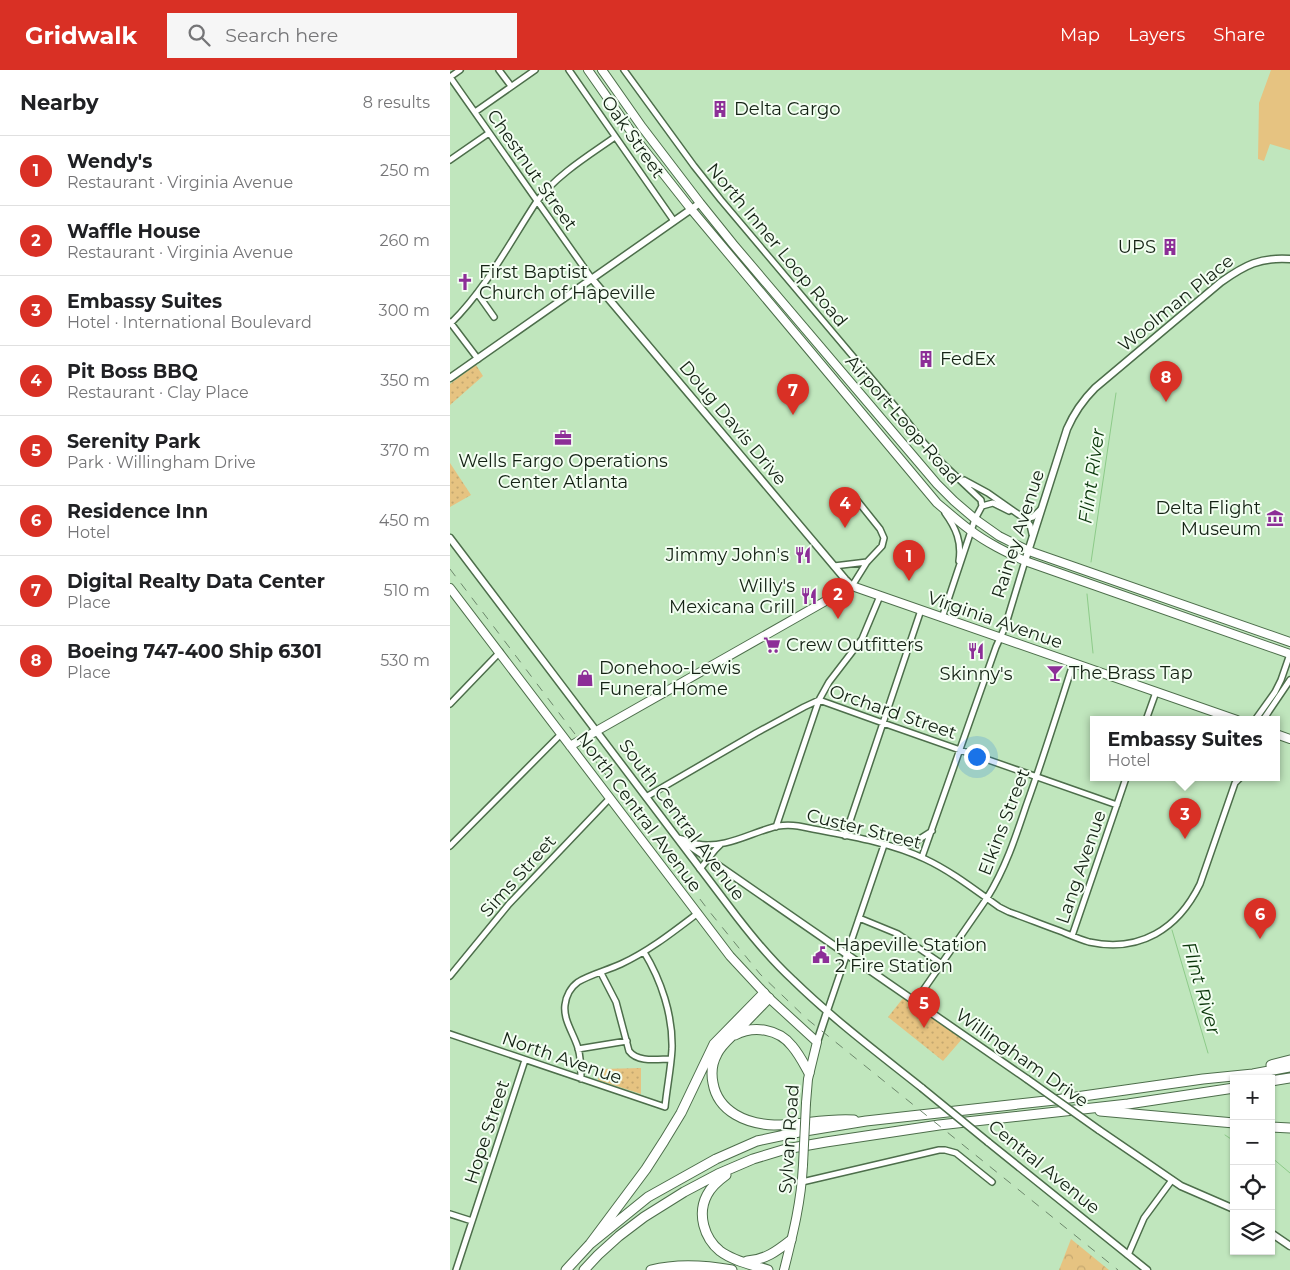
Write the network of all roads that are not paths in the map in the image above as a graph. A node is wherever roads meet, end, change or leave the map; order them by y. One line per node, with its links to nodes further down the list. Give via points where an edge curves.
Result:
1 (460, 70): 8 (street)
2 (499, 70): 9 (street)
3 (535, 70): 9 (street)
4 (568, 70): 12 (street, Oak Street)
5 (588, 70): 16 (main road, Airport Loop Road)
6 (602, 70): 15 (main road, Airport Loop Road)
7 (624, 70): 26 (street, North Inner Loop Road, via 710,186 924,443)
8 (450, 77): 10 (street, Chestnut Street)
9 (511, 86): 10 (street)
10 (475, 112): 11 (street, Chestnut Street)
11 (489, 132): 13 (street); 14 (street, Chestnut Street)
12 (615, 137): 14 (street, via 558,177); 17 (street, Oak Street)
13 (450, 160)
14 (537, 201): 19 (street, Chestnut Street); 20 (street)
15 (700, 203): 16 (street); 31 (main road, Airport Loop Road, via 937,484)
16 (691, 209): 17 (street); 28 (main road, Airport Loop Road)
17 (674, 221): 19 (street)
18 (1290, 258): 25 (street, Woolman Place, via 1264,260 1232,274)
19 (592, 279): 23 (street); 39 (street, Doug Davis Drive)
20 (477, 293): 21 (street); 22 (street)
21 (494, 317)
22 (450, 323): 23 (street)
23 (478, 359): 24 (street)
24 (450, 378)
25 (1091, 392): 30 (street, Rainey Avenue, via 1070,423)
26 (957, 477): 29 (street, North Inner Loop Road, via 981,500); 32 (street, North Inner Loop Road, via 988,493)
27 (856, 499): 38 (street, via 884,538 882,546)
28 (937, 502): 33 (main road, Airport Loop Road); 40 (street, Airport Loop Road, via 952,522 958,537)
29 (982, 506): 31 (street); 32 (street, via 993,503)
30 (1042, 507): 32 (street, via 1033,517); 35 (street, Rainey Avenue)
31 (975, 519): 33 (street); 36 (main road, Airport Loop Road)
32 (1025, 519): 35 (street, via 1032,530)
33 (972, 532): 37 (main road, Airport Loop Road); 40 (street)
34 (450, 538): 60 (street, South Central Avenue)
35 (1032, 539): 36 (street, Rainey Avenue)
36 (1028, 551): 37 (street, Rainey Avenue); 47 (main road, Airport Loop Road)
37 (1025, 561): 46 (street, Rainey Avenue); 49 (main road, Airport Loop Road)
38 (867, 562): 39 (street); 41 (street)
39 (834, 566): 41 (street, Doug Davis Drive)
40 (957, 574): 45 (street)
41 (852, 586): 43 (main road, Virginia Avenue); 60 (main road)
42 (450, 588): 48 (main road, North Central Avenue)
43 (880, 596): 44 (main road, Virginia Avenue); 53 (street, via 862,638)
44 (921, 610): 45 (main road, Virginia Avenue); 59 (street)
45 (942, 618): 46 (main road, Virginia Avenue)
46 (1000, 638): 50 (main road, Virginia Avenue); 63 (street, Rainey Avenue)
47 (1290, 642)
48 (500, 652): 54 (street); 61 (main road, North Central Avenue)
49 (1290, 654): 57 (street, via 1275,692)
50 (1074, 664): 52 (main road, Virginia Avenue); 64 (street, Elkins Street)
51 (1290, 680): 58 (street)
52 (1156, 692): 55 (street); 56 (main road, Virginia Avenue)
53 (819, 700): 59 (street, Orchard Street); 67 (street, Orchard Street); 70 (street)
54 (450, 704)
55 (1147, 716)
56 (1225, 716)
57 (1258, 716)
58 (1266, 716)
59 (883, 724): 63 (street, Orchard Street); 73 (street)
60 (596, 731): 62 (main road); 67 (street, South Central Avenue)
61 (561, 734): 62 (main road, North Central Avenue); 76 (street)
62 (570, 746): 68 (main road, North Central Avenue)
63 (960, 750): 64 (street, Orchard Street); 71 (street, Rainey Avenue)
64 (1037, 777): 69 (street, Orchard Street); 81 (street, Elkins Street, via 1006,863)
65 (1125, 781): 69 (street, Lang Avenue)
66 (1235, 781): 84 (street, Custer Street, via 1200,884 1183,912 1159,932 1131,942 1094,942)
67 (646, 797): 72 (street, South Central Avenue)
68 (610, 798): 82 (main road, North Central Avenue); 89 (street, Sims Street, via 510,904)
69 (1117, 805): 84 (street, Lang Avenue)
70 (776, 827): 73 (street, Custer Street, via 798,826); 74 (street, Custer Street)
71 (932, 830): 77 (street); 78 (street, Rainey Avenue)
72 (675, 836): 74 (street, Custer Street, via 697,844); 79 (street, Willingham Drive); 80 (street, South Central Avenue)
73 (845, 836): 75 (street, Custer Street)
74 (721, 844): 79 (street)
75 (884, 845): 77 (street, Custer Street); 83 (street)
76 (450, 846)
77 (899, 849): 78 (street, Custer Street)
78 (922, 858): 81 (street, Custer Street)
79 (708, 859): 80 (street); 86 (street, Willingham Drive)
80 (700, 869): 92 (street, South Central Avenue, via 758,944)
81 (987, 898): 84 (street, Custer Street, via 1010,912); 87 (street, Elkins Street)
82 (698, 913): 85 (street); 90 (main road, North Central Avenue, via 730,956)
83 (859, 918): 86 (street); 87 (street, via 898,934)
84 (1072, 936)
85 (644, 952): 88 (street); 98 (street, via 658,979 668,1011)
86 (847, 954): 91 (street, Willingham Drive); 92 (street)
87 (942, 964): 91 (street, Elkins Street)
88 (601, 973): 95 (street, via 616,1002); 97 (street, via 579,981 568,994 566,1021)
89 (450, 976)
90 (767, 996): 94 (highway); 96 (main road, North Central Avenue); 123 (highway, via 714,1044 664,1141)
91 (915, 1002): 115 (street, Willingham Drive, bridge)
92 (827, 1012): 96 (street, Sylvan Road); 107 (street, South Central Avenue)
93 (450, 1034): 99 (street, North Avenue)
94 (730, 1037): 102 (highway, via 754,1029 778,1034 792,1045); 110 (highway, via 718,1052 712,1079 717,1097 735,1116 774,1125 841,1119)
95 (627, 1042): 97 (street); 98 (street, via 629,1051 640,1059)
96 (817, 1042): 102 (main road, Sylvan Road)
97 (578, 1049): 104 (street)
98 (671, 1059): 104 (street, North Avenue, via 665,1107)
99 (525, 1060): 104 (street, North Avenue); 120 (street, Hope Street)
100 (1290, 1060): 105 (highway)
101 (1290, 1068): 105 (highway)
102 (809, 1073): 116 (main road, Sylvan Road, bridge)
103 (1290, 1078): 106 (highway)
104 (581, 1079)
105 (1202, 1079): 110 (highway, via 1055,1100)
106 (1275, 1081)
107 (922, 1088): 125 (street, Central Avenue, bridge)
108 (1230, 1089): 109 (highway)
109 (1080, 1110): 111 (highway); 114 (highway, via 963,1122 826,1142)
110 (866, 1121): 123 (highway, via 757,1142 716,1159 648,1197)
111 (1230, 1123)
112 (1275, 1127): 113 (highway)
113 (1290, 1128)
114 (739, 1165): 126 (highway, via 708,1193 702,1214 703,1226 713,1244 729,1257); 129 (highway, via 684,1192 644,1217)
115 (1172, 1180): 118 (street, Willingham Drive); 125 (street, via 1144,1218)
116 (802, 1182): 117 (street, via 945,1150 956,1154); 122 (main road, Sylvan Road)
117 (992, 1182)
118 (1230, 1207)
119 (450, 1214): 120 (street)
120 (472, 1221): 127 (street, Hope Street)
121 (1275, 1236): 124 (street)
122 (791, 1240): 126 (highway, via 763,1258); 133 (main road, Sylvan Road)
123 (590, 1244): 128 (highway)
124 (1290, 1246)
125 (1128, 1255): 134 (street, Central Avenue)
126 (741, 1261): 132 (highway)
127 (456, 1270)
128 (566, 1270)
129 (584, 1270)
130 (651, 1270): 131 (highway, via 688,1265)
131 (732, 1270)
132 (768, 1270)
133 (784, 1270)
134 (1147, 1270)

